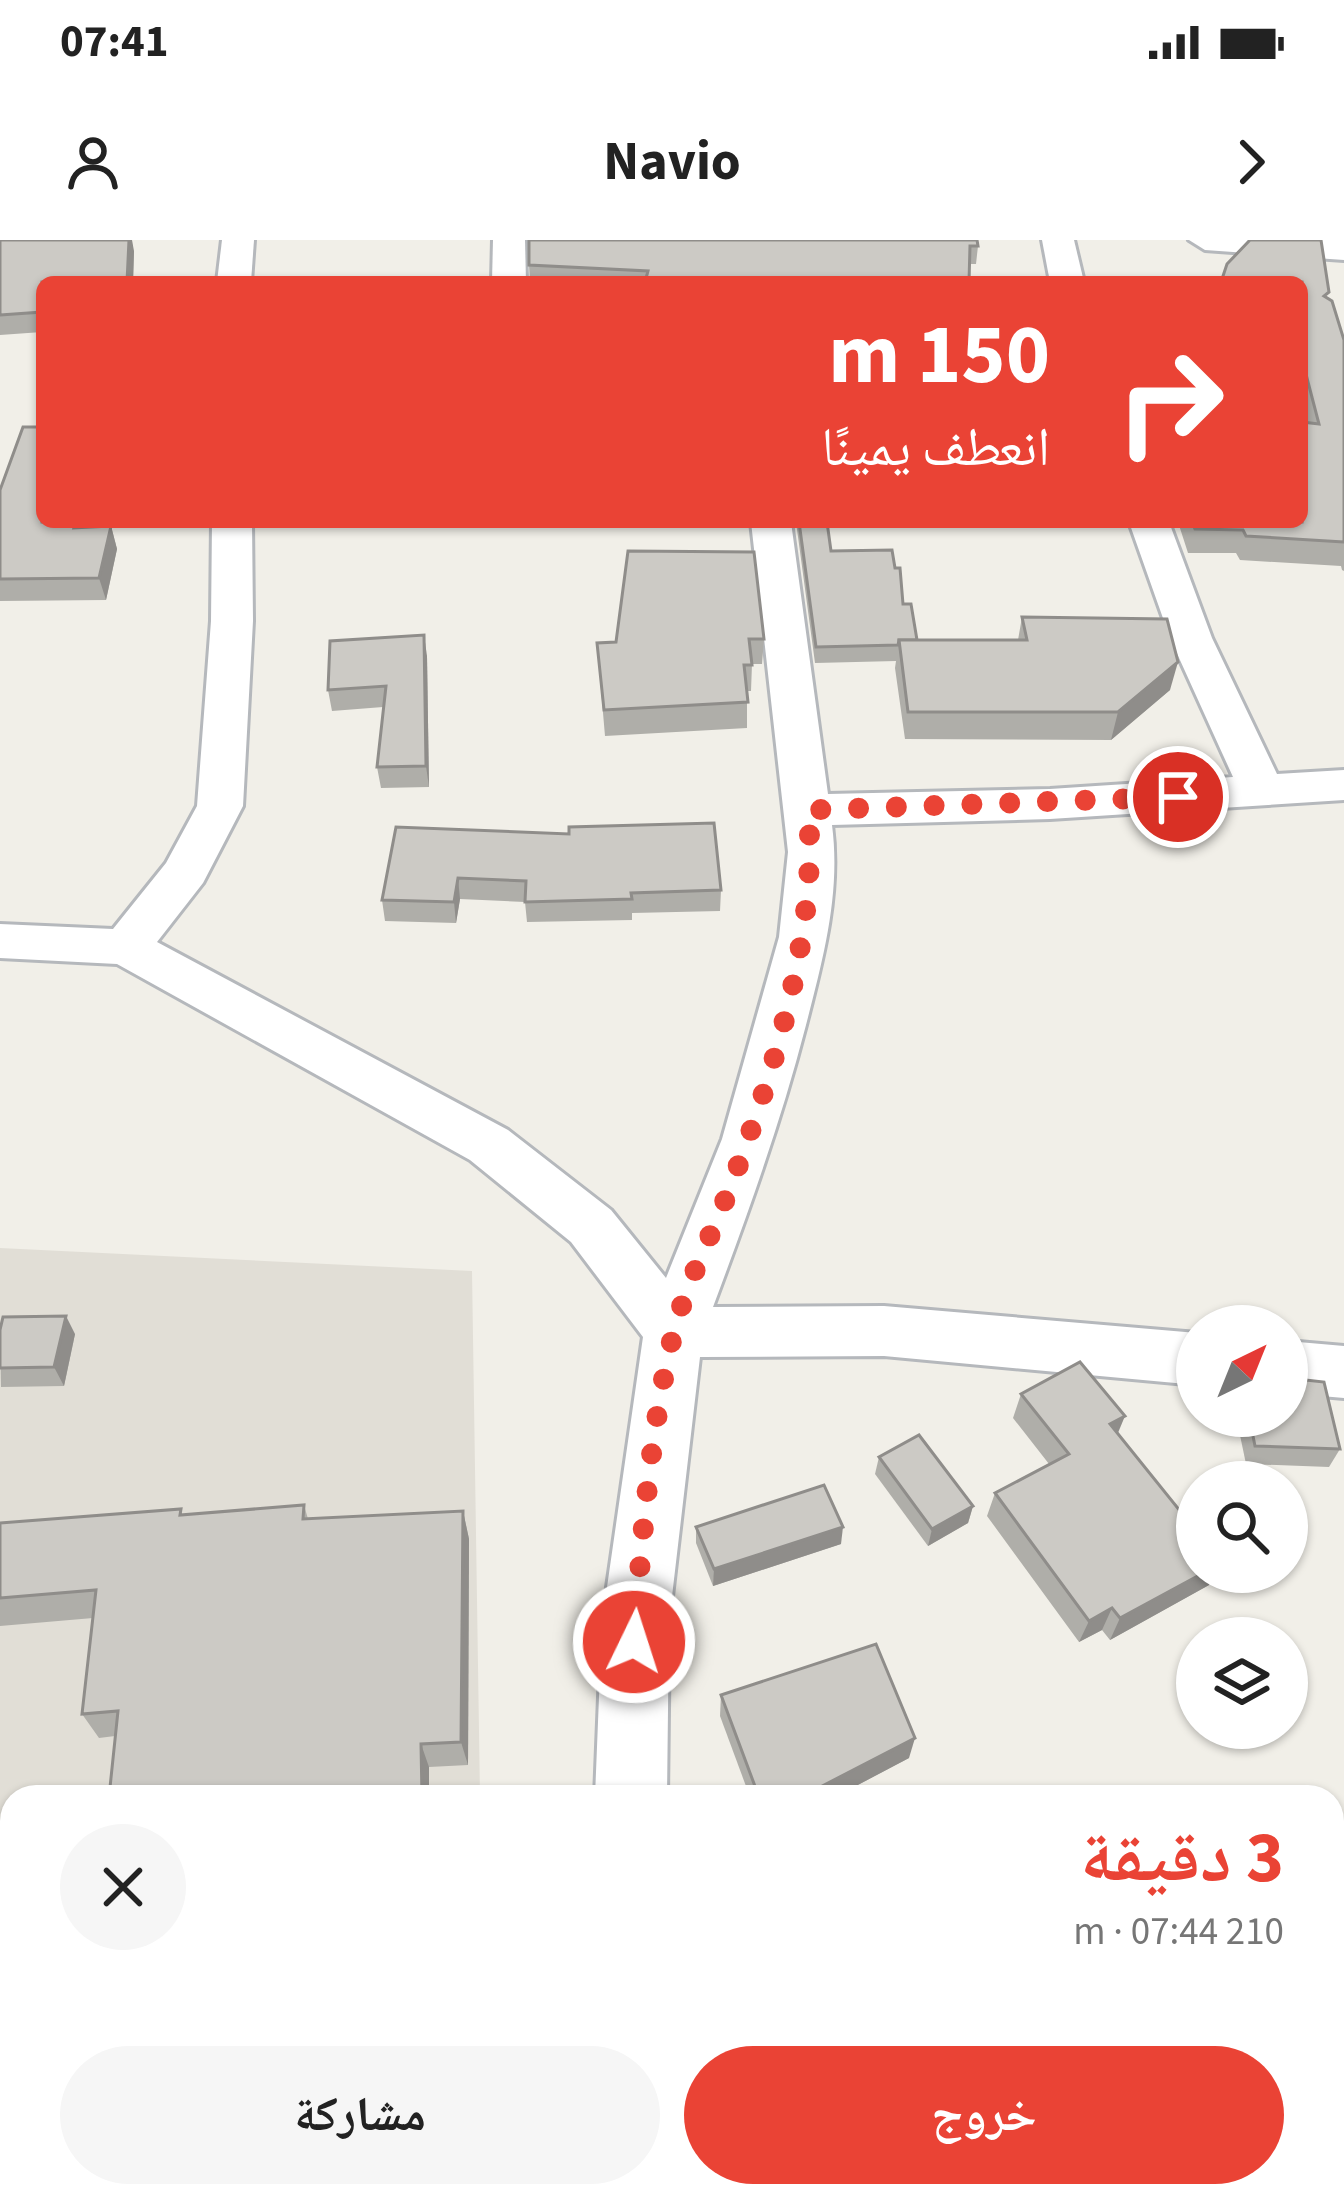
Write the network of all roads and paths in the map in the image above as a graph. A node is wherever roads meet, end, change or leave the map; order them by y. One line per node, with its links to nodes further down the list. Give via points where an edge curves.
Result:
1 (238, 240): 6 (street)
2 (509, 240): 7 (street)
3 (1058, 240): 8 (street)
4 (1205, 240): 5 (street)
5 (1344, 250)
6 (235, 276)
7 (508, 276)
8 (1066, 276)
9 (232, 528): 16 (street, via 220,806 187,871)
10 (772, 528): 14 (street)
11 (1150, 528): 13 (street)
12 (1344, 785): 13 (street)
13 (1263, 793): 14 (street)
14 (808, 810): 17 (street, via 803,937 749,1139)
15 (0, 941): 16 (street)
16 (125, 947): 17 (street, via 489,1145 591,1226)
17 (674, 1332): 18 (street, via 884,1331); 21 (street, via 644,1523)
18 (1176, 1357)
19 (1308, 1369): 20 (street)
20 (1344, 1372)
21 (631, 1785)

